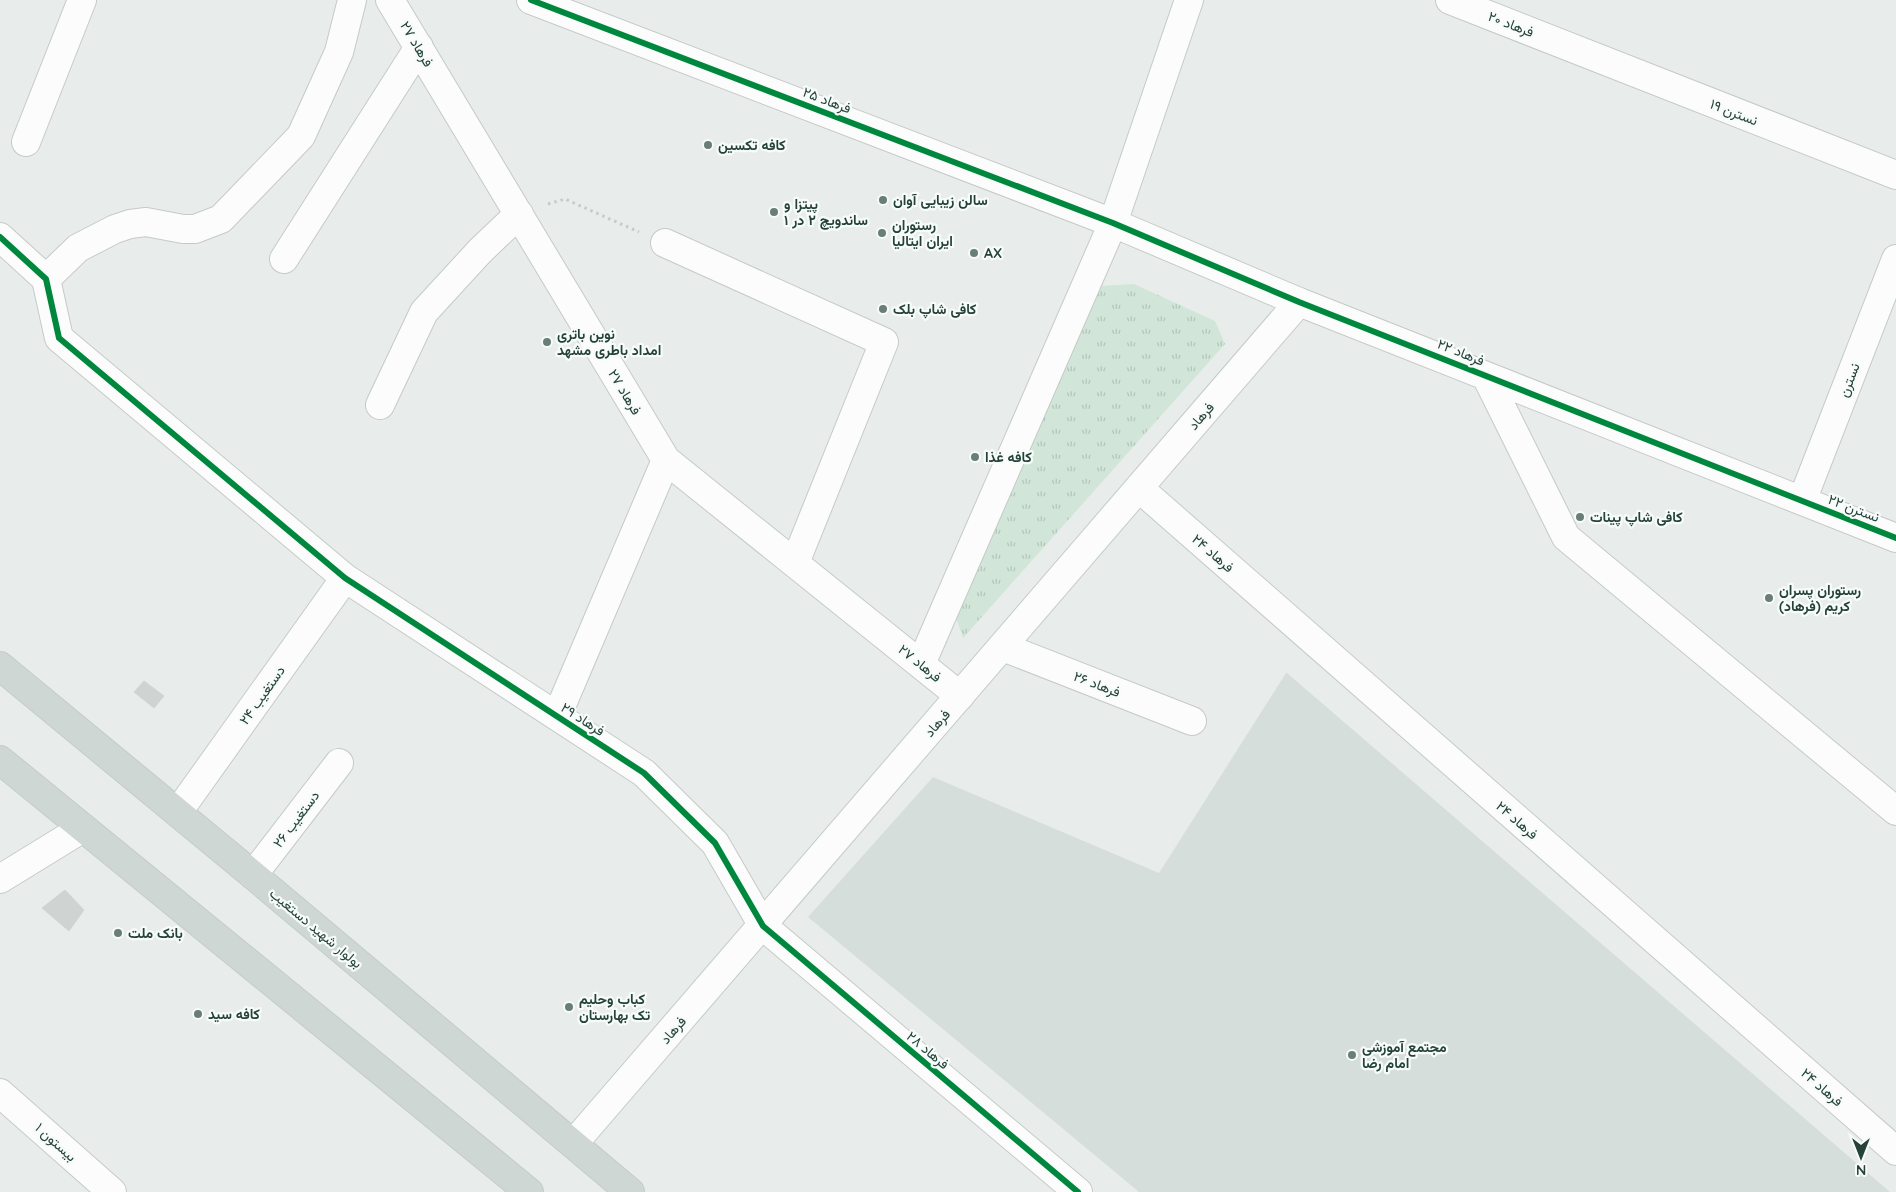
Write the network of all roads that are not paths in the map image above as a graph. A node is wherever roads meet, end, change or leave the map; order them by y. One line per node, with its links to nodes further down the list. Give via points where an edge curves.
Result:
1 (82, 0): 9 (street)
2 (352, 0): 17 (street, via 340,52 301,136 221,218 195,229 146,222 130,224 78,248)
3 (390, 0): 7 (street, فرهاد ۲۷)
4 (531, 0): 12 (street, فرهاد ۲۵)
5 (1190, 0): 12 (street)
6 (1450, 0): 8 (street, فرهاد ۲۰)
7 (419, 48): 11 (street, فرهاد ۲۷); 15 (street)
8 (1572, 48): 10 (street, نسترن ۱۹)
9 (26, 142)
10 (1896, 175)
11 (519, 214): 20 (street, via 424,312); 21 (street, فرهاد ۲۷)
12 (1113, 223): 18 (street, فرهاد ۲۲); 28 (street)
13 (0, 237): 17 (street)
14 (665, 243): 25 (street, via 884,342)
15 (284, 259)
16 (1896, 259): 23 (street, نسترن)
17 (46, 280): 26 (street, فرهاد ۲۹, via 59,338)
18 (1300, 302): 19 (street, فرهاد ۲۲); 22 (street, فرهاد)
19 (1486, 376): 23 (street, فرهاد ۲۲); 35 (street, via 1566,537)
20 (380, 404)
21 (666, 460): 25 (street, فرهاد ۲۷); 31 (street)
22 (1139, 488): 27 (street, فرهاد); 43 (street, فرهاد ۲۴)
23 (1802, 501): 24 (street, نسترن ۲۲)
24 (1896, 538)
25 (795, 563): 28 (street, فرهاد ۲۷)
26 (345, 578): 31 (street, فرهاد ۲۹); 36 (street, دستغیب ۲۴)
27 (1003, 647): 30 (street, فرهاد); 32 (street, فرهاد ۲۶)
28 (920, 664): 30 (street, فرهاد ۲۷)
29 (0, 666): 36 (main road, بولوار شهید دستغیب)
30 (960, 696): 40 (street, فرهاد)
31 (557, 716): 40 (street, فرهاد ۲۹, via 644,773 715,843)
32 (1192, 721)
33 (0, 760): 37 (main road)
34 (339, 763): 38 (street, دستغیب ۲۶)
35 (1896, 811)
36 (178, 812): 38 (main road, بولوار شهید دستغیب)
37 (82, 828): 39 (street); 44 (main road)
38 (253, 875): 42 (main road, بولوار شهید دستغیب)
39 (0, 878)
40 (763, 926): 42 (street, فرهاد); 47 (street, فرهاد ۲۸)
41 (0, 1093): 45 (street, بیستون ۱)
42 (574, 1143): 46 (main road, بولوار شهید دستغیب)
43 (1896, 1151)
44 (520, 1189)
45 (112, 1192)
46 (630, 1192)
47 (1078, 1192)

